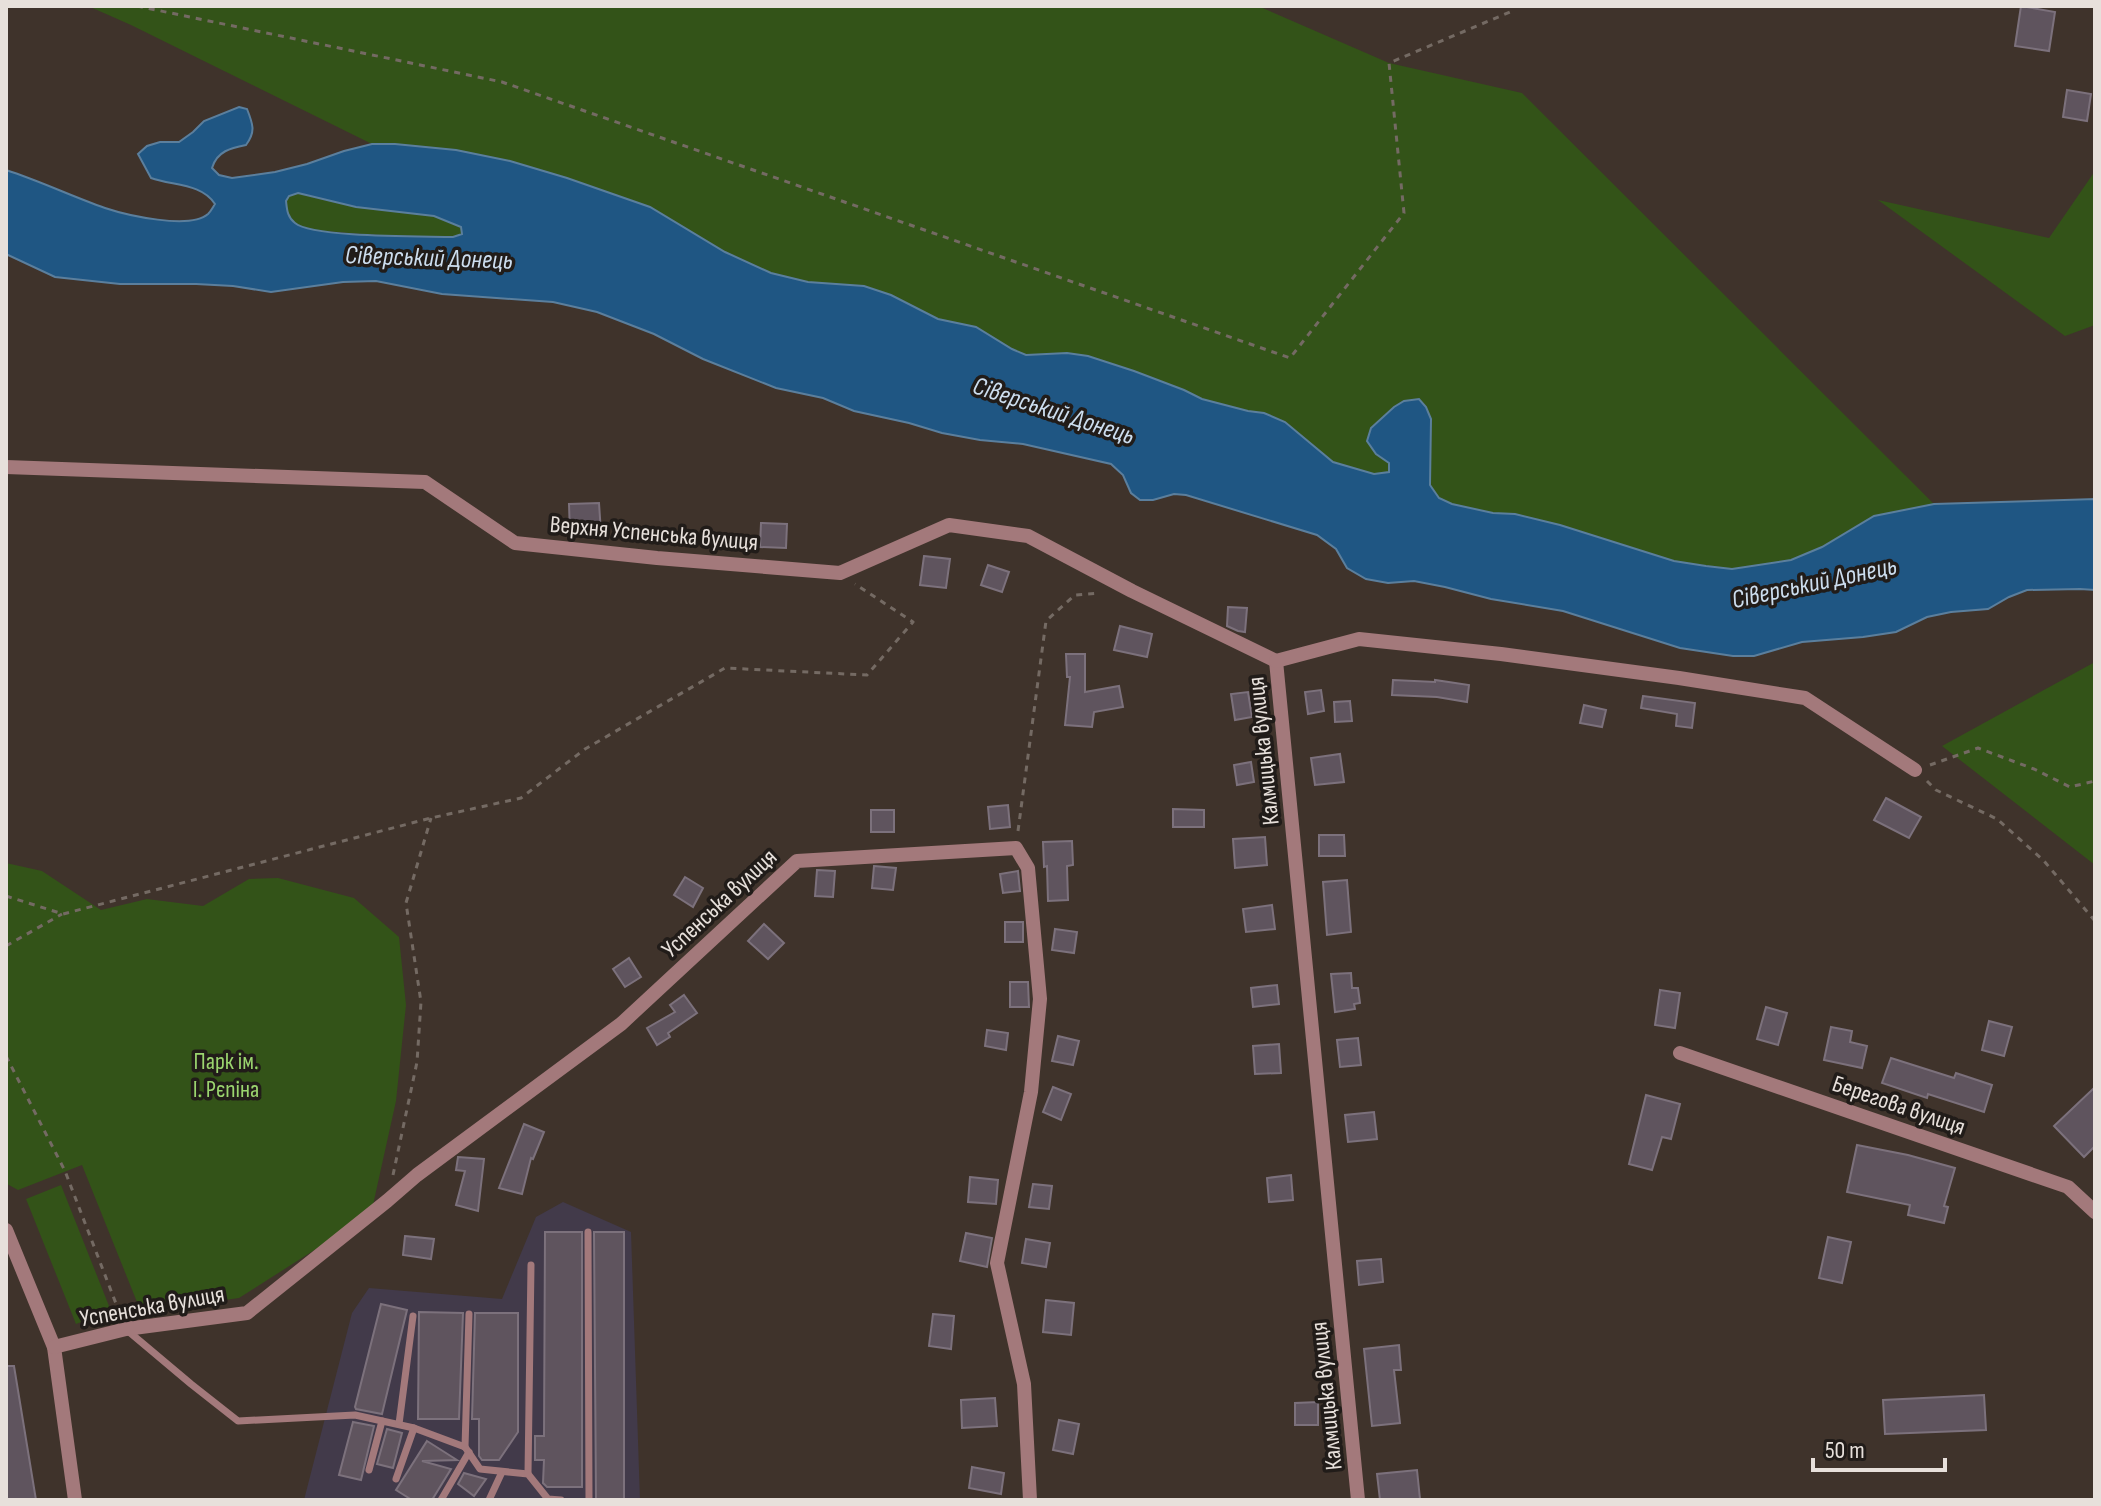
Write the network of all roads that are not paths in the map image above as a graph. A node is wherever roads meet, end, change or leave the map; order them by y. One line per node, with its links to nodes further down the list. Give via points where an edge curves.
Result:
1 (6, 467): 2 (street, Верхня Успенська вулиця, via 425,482 515,543 840,573 949,525 1028,536)
2 (1276, 661): 3 (street, Калмицька вулиця, via 1359,639 1805,698); 27 (street, Калмицька вулиця)
3 (1915, 770)
4 (1680, 1053): 5 (street, Берегова вулиця, via 2068,1187)
5 (2095, 1212)
6 (6, 1230): 12 (street)
7 (588, 1232): 25 (lane)
8 (531, 1265): 19 (lane)
9 (469, 1314): 16 (lane)
10 (413, 1316): 14 (lane)
11 (126, 1329): 12 (street, Успенська вулиця); 13 (lane, via 238,1421 355,1415); 26 (street, Успенська вулиця, via 247,1313 417,1175 621,1024 797,861 1016,848 1028,868 1040,999 1031,1092 997,1263 1024,1384)
12 (54, 1347): 21 (street)
13 (382, 1421): 14 (lane); 17 (lane)
14 (399, 1424): 15 (lane)
15 (414, 1428): 16 (lane); 20 (lane)
16 (467, 1449): 18 (lane, via 480,1469); 22 (lane)
17 (369, 1470)
18 (502, 1472): 19 (lane); 23 (lane)
19 (528, 1474): 24 (lane, via 548,1499)
20 (396, 1479)
21 (75, 1500)
22 (441, 1500)
23 (489, 1500)
24 (561, 1500)
25 (589, 1500)
26 (1030, 1500)
27 (1358, 1500)

